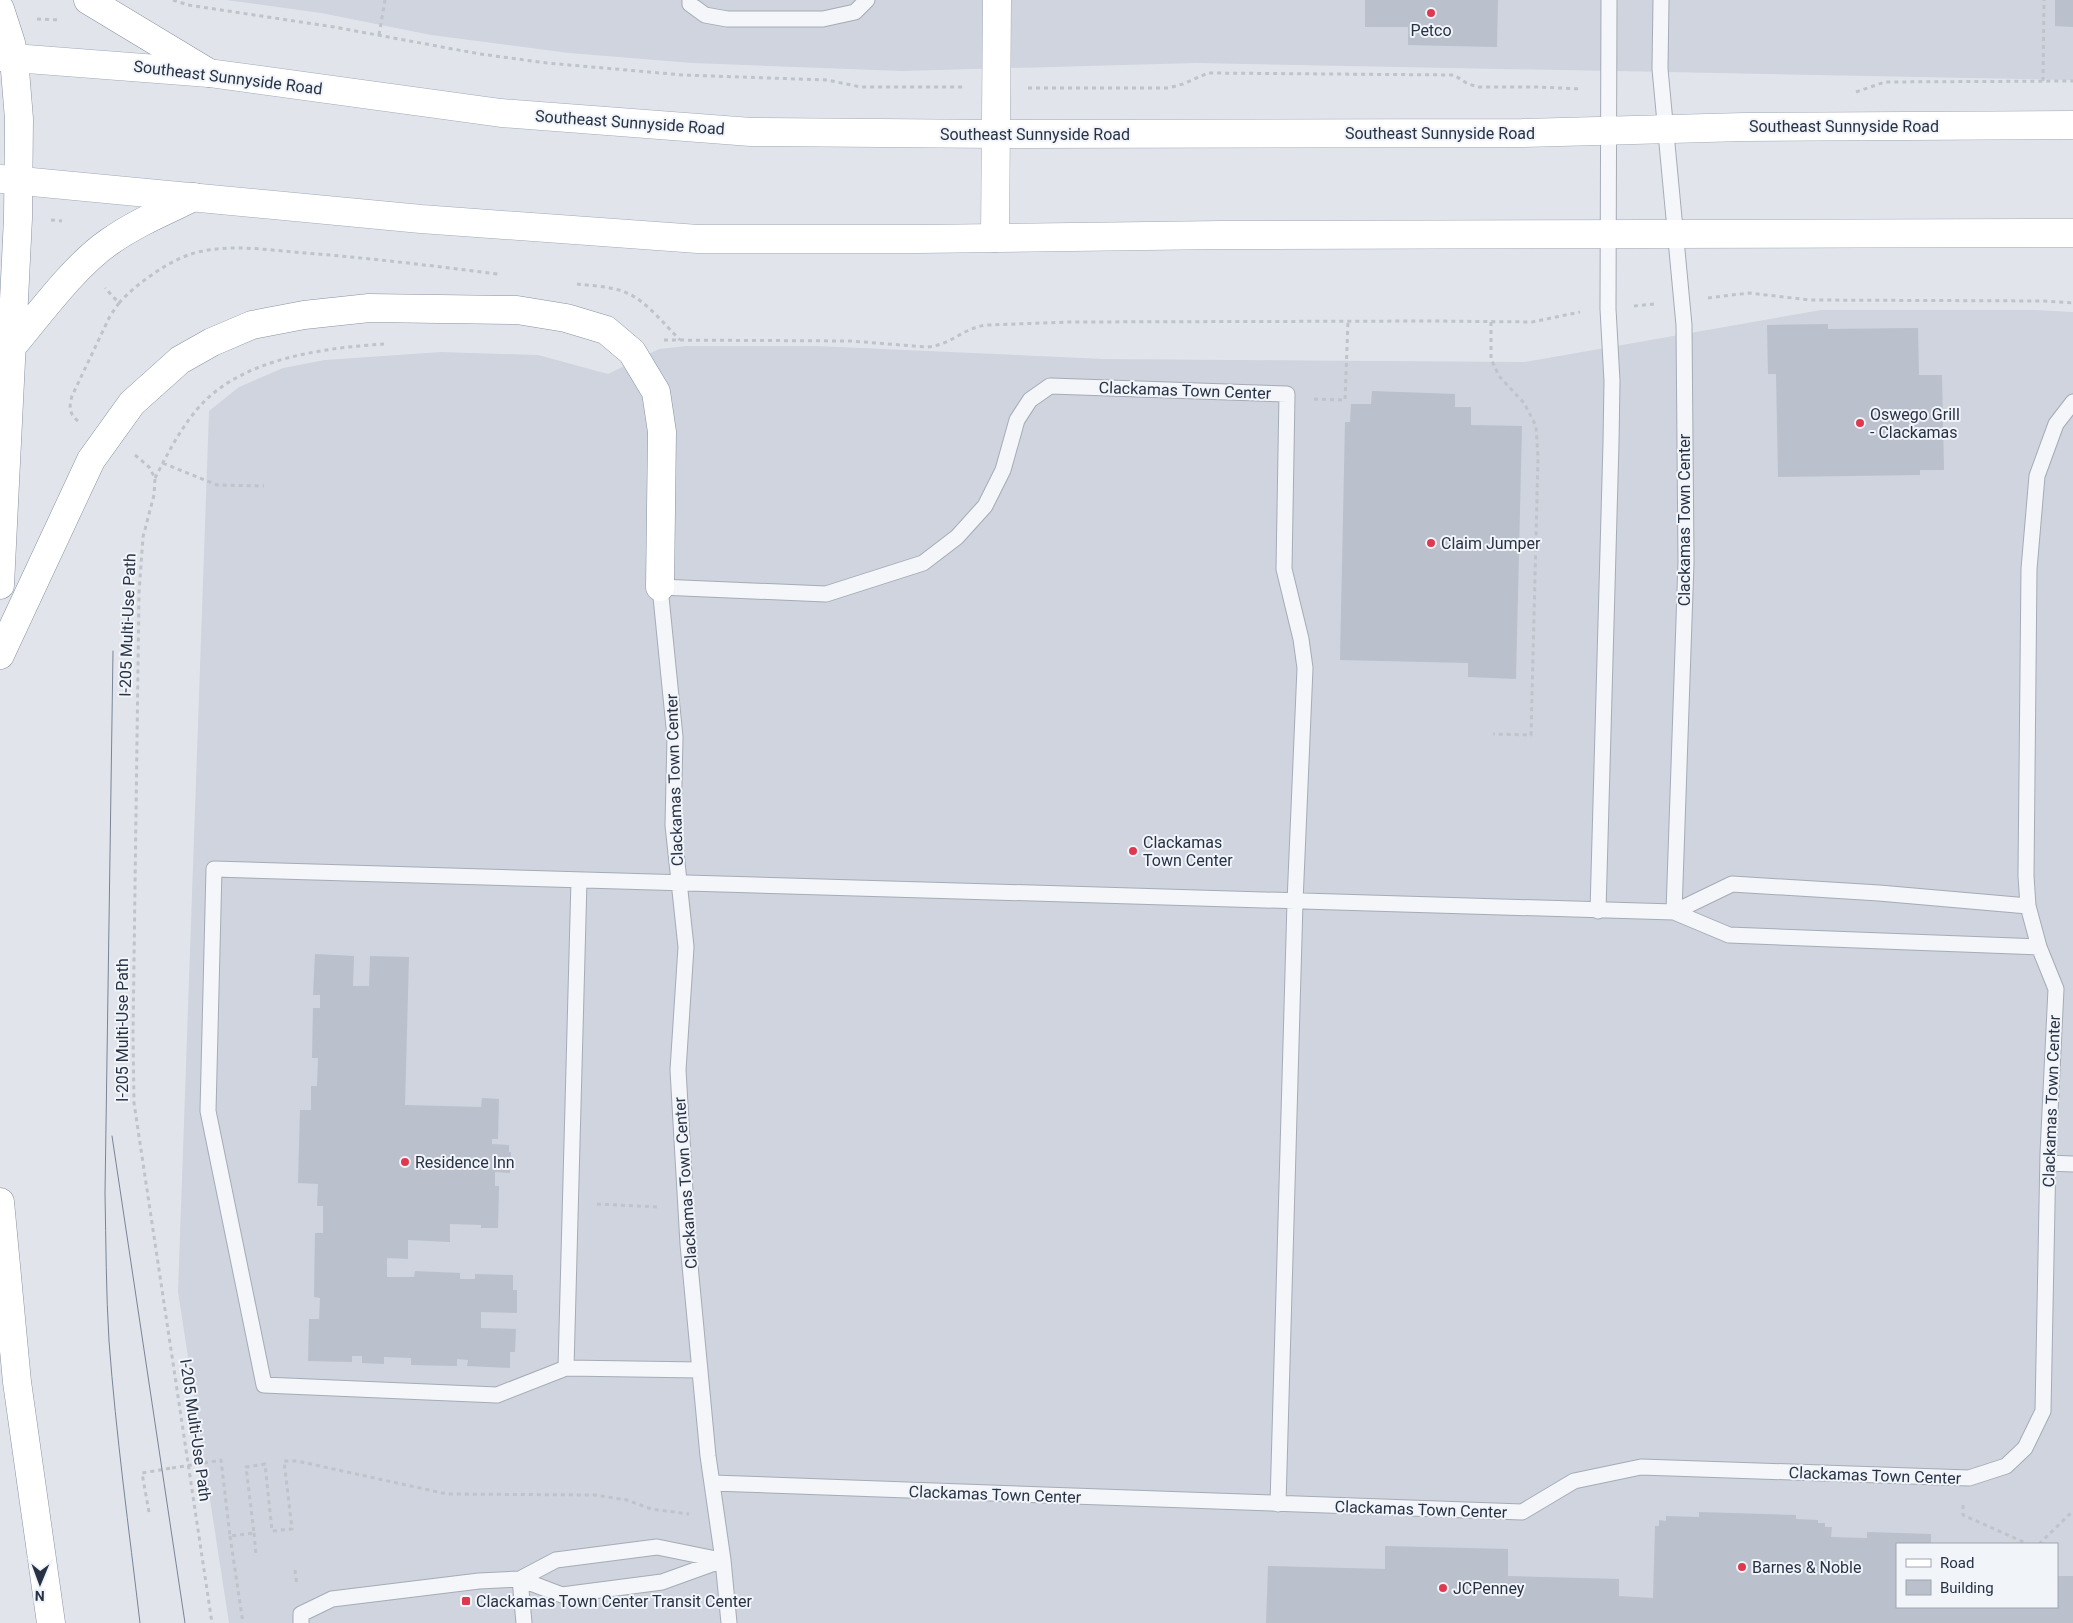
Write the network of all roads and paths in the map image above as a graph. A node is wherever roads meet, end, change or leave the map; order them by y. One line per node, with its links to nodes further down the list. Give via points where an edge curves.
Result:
1 (88, 0): 15 (main road)
2 (173, 0): 13 (path)
3 (385, 0): 13 (path)
4 (866, 0): 9 (lane, via 855,12 823,19 727,19 706,15)
5 (997, 0): 25 (main road)
6 (1609, 0): 24 (lane)
7 (1661, 0): 23 (lane, Clackamas Town Center, via 1660,69)
8 (2044, 0): 19 (path)
9 (690, 2)
10 (0, 9): 14 (main road, via 12,43)
11 (39, 19): 12 (path)
12 (65, 20)
13 (379, 36): 17 (path, via 547,63 683,75)
14 (7, 57): 15 (main road, Southeast Sunnyside Road); 26 (main road, via 19,119)
15 (209, 73): 25 (main road, Southeast Sunnyside Road, via 501,112 751,132)
16 (1208, 74): 21 (path, via 1454,75 1468,84)
17 (827, 80)
18 (2073, 80): 19 (path)
19 (2043, 81): 20 (path)
20 (1885, 82)
21 (1498, 87)
22 (2073, 125): 23 (main road, Southeast Sunnyside Road)
23 (1665, 129): 24 (main road, Southeast Sunnyside Road); 30 (lane, Clackamas Town Center)
24 (1608, 131): 25 (main road, Southeast Sunnyside Road); 29 (lane)
25 (997, 134): 31 (main road)
26 (10, 180): 27 (main road); 40 (main road)
27 (194, 197): 31 (main road, via 421,219 662,237); 40 (main road, via 108,242 81,266)
28 (2073, 233): 30 (main road)
29 (1608, 235): 30 (main road); 31 (main road); 56 (lane, via 1612,382)
30 (1676, 235): 57 (lane, Clackamas Town Center, via 1684,325 1686,562)
31 (995, 238)
32 (102, 286): 43 (path, via 119,303 72,396 72,415)
33 (1749, 294): 34 (path, via 1810,300)
34 (2073, 303)
35 (1570, 313): 37 (path, via 1532,322)
36 (1348, 321): 37 (path); 38 (path, via 988,325 965,330 949,342 932,346 852,341); 41 (path, via 1345,400)
37 (1491, 322): 51 (path, via 1491,359 1499,376 1524,403 1536,426 1538,458 1531,735)
38 (655, 340)
39 (393, 344): 45 (path, via 308,352 261,367 226,383 200,406)
40 (10, 349): 48 (main road)
41 (1287, 398): 49 (lane, Clackamas Town Center, via 1287,394 1050,386 1030,400 1017,420 1010,451 985,506 958,537 923,563 826,594); 54 (lane, Clackamas Town Center, via 1284,569 1305,668)
42 (2073, 402): 55 (lane, Clackamas Town Center, via 2056,424 2037,476 2029,569)
43 (83, 425)
44 (132, 453): 46 (path, via 145,462)
45 (163, 463): 46 (path); 47 (path, via 217,485)
46 (155, 478): 80 (path, I-205 Multi-Use Path, via 143,537 139,593 134,1103)
47 (264, 486)
48 (0, 585)
49 (660, 587): 50 (main road, via 662,432 656,392 632,352 606,330 566,318 517,310 369,308 252,325 180,360 132,403 91,460); 53 (lane, Clackamas Town Center, via 675,737 674,825)
50 (0, 655)
51 (1493, 734)
52 (579, 880): 53 (lane); 61 (lane); 64 (lane, via 214,869 208,1111 264,1385 497,1395)
53 (678, 883): 54 (lane, Clackamas Town Center); 63 (lane, Clackamas Town Center, via 686,947 678,1070)
54 (1295, 902): 56 (lane, Clackamas Town Center); 68 (lane, Clackamas Town Center)
55 (2028, 906): 57 (lane, Clackamas Town Center, via 1732,884); 58 (lane, Clackamas Town Center)
56 (1598, 911): 57 (lane, Clackamas Town Center)
57 (1674, 912): 58 (lane, Clackamas Town Center, via 1730,935)
58 (2039, 947): 59 (lane, Clackamas Town Center, via 2056,988)
59 (2048, 1163): 60 (lane); 68 (lane, Clackamas Town Center, via 2043,1410 2025,1448 2006,1466 1969,1478 1641,1467 1574,1481 1522,1512)
60 (2073, 1164)
61 (571, 1197): 63 (path, via 590,1204); 64 (lane)
62 (0, 1202): 79 (main road, via 17,1382)
63 (686, 1208): 65 (lane, Clackamas Town Center)
64 (566, 1368): 65 (lane)
65 (700, 1370): 66 (lane, Clackamas Town Center)
66 (712, 1483): 68 (lane, Clackamas Town Center); 71 (lane, Clackamas Town Center)
67 (1963, 1502): 74 (path, via 1963,1515)
68 (1278, 1504)
69 (2073, 1511): 75 (path)
70 (149, 1512): 73 (path, bridge, via 142,1473 221,1460)
71 (717, 1518): 72 (path, via 651,1510 627,1500 595,1495 447,1494 284,1461 292,1529 272,1531 265,1464 246,1467); 77 (lane, Clackamas Town Center)
72 (254, 1534): 73 (path); 76 (path)
73 (230, 1536): 81 (path)
74 (2026, 1543)
75 (2040, 1543)
76 (256, 1555)
77 (723, 1560): 78 (lane, via 656,1547 556,1560); 78 (lane, via 662,1582 562,1595); 84 (lane, Clackamas Town Center)
78 (520, 1579): 82 (lane, via 332,1599 301,1614); 83 (lane)
79 (52, 1623)
80 (212, 1623)
81 (243, 1623)
82 (301, 1623)
83 (524, 1623)
84 (729, 1623)

